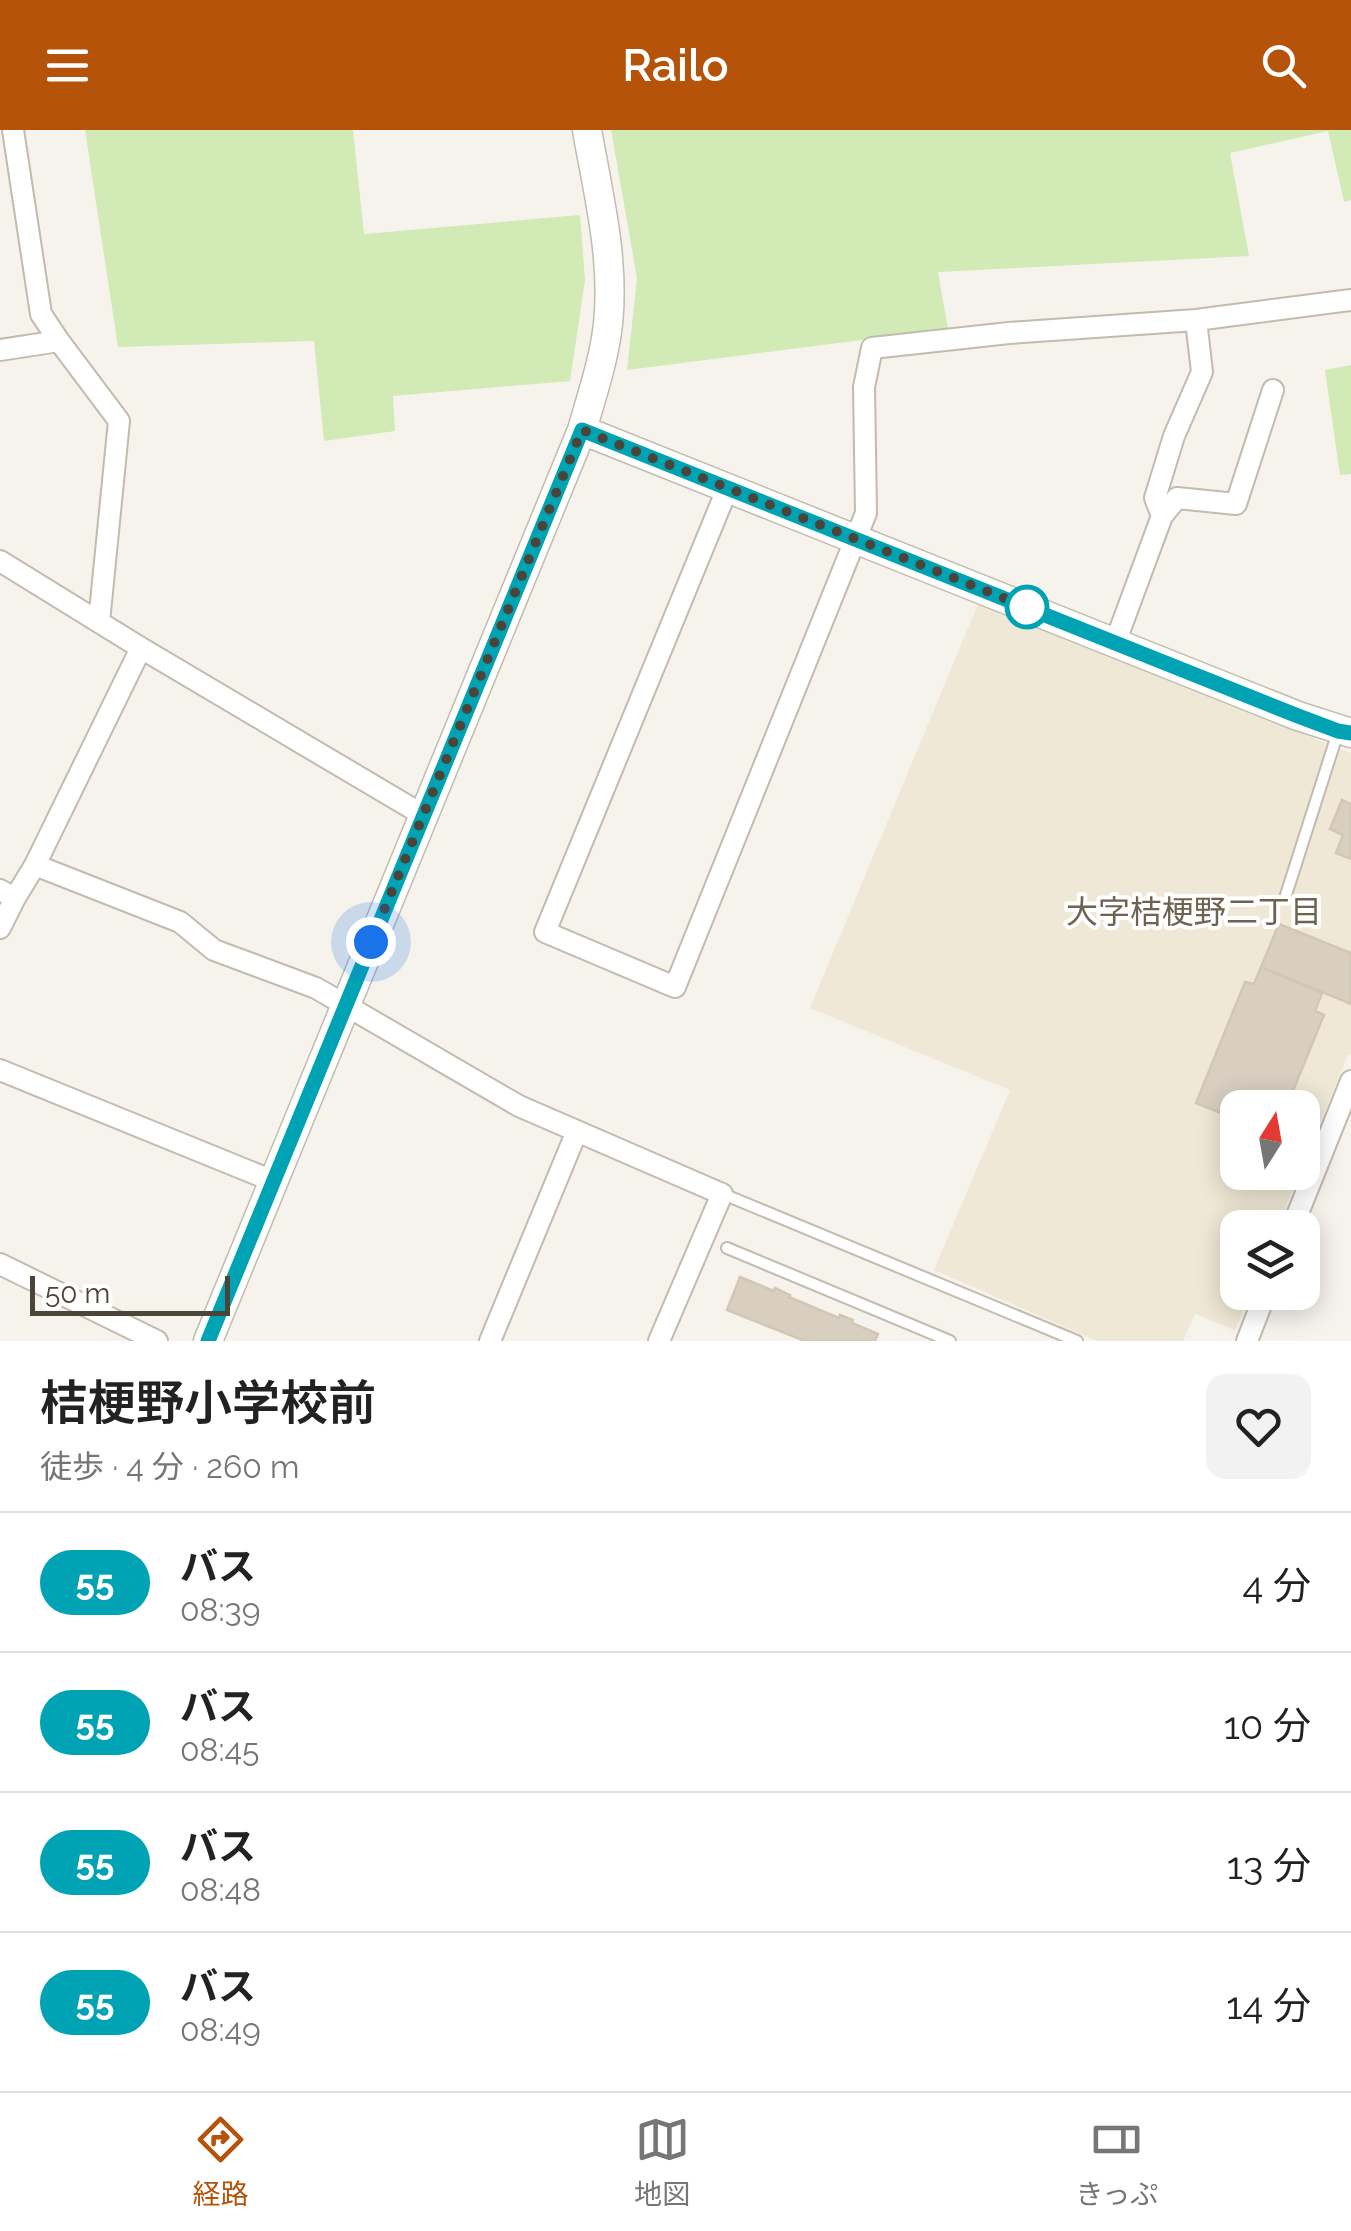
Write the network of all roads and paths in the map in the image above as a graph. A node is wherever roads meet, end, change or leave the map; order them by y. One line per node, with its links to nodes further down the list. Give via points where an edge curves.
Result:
1 (13, 130): 5 (street, via 41,314)
2 (587, 130): 8 (street, via 610,285 601,365)
3 (1351, 300): 4 (street)
4 (1196, 320): 10 (street, via 1202,372 1154,498); 11 (street, via 872,348 864,388 866,514)
5 (58, 341): 6 (street); 13 (street, via 119,420)
6 (0, 350)
7 (1274, 390): 10 (street, via 1236,504 1177,498)
8 (582, 430): 9 (street); 17 (street)
9 (728, 486): 11 (street); 11 (street, via 545,932 675,987)
10 (1162, 516): 14 (street)
11 (855, 538): 14 (street)
12 (0, 561): 13 (street)
13 (99, 622): 15 (street)
14 (1115, 643): 16 (street)
15 (141, 648): 17 (street); 18 (street)
16 (1345, 732): 20 (lane)
17 (424, 815): 22 (street)
18 (35, 865): 19 (street); 22 (street, via 180,922 214,950)
19 (8, 894): 21 (street)
20 (1285, 898)
21 (0, 928)
22 (345, 1005): 25 (street, via 520,1106); 26 (street)
23 (0, 1070): 26 (street)
24 (1351, 1081): 28 (street)
25 (577, 1131): 27 (street); 34 (street)
26 (273, 1181): 33 (street)
27 (722, 1194): 35 (street); 37 (lane)
28 (1299, 1210)
29 (727, 1248): 36 (lane)
30 (0, 1264): 32 (street)
31 (1259, 1310): 38 (street)
32 (157, 1341)
33 (208, 1341)
34 (490, 1341)
35 (659, 1341)
36 (950, 1341)
37 (1077, 1341)
38 (1246, 1341)

